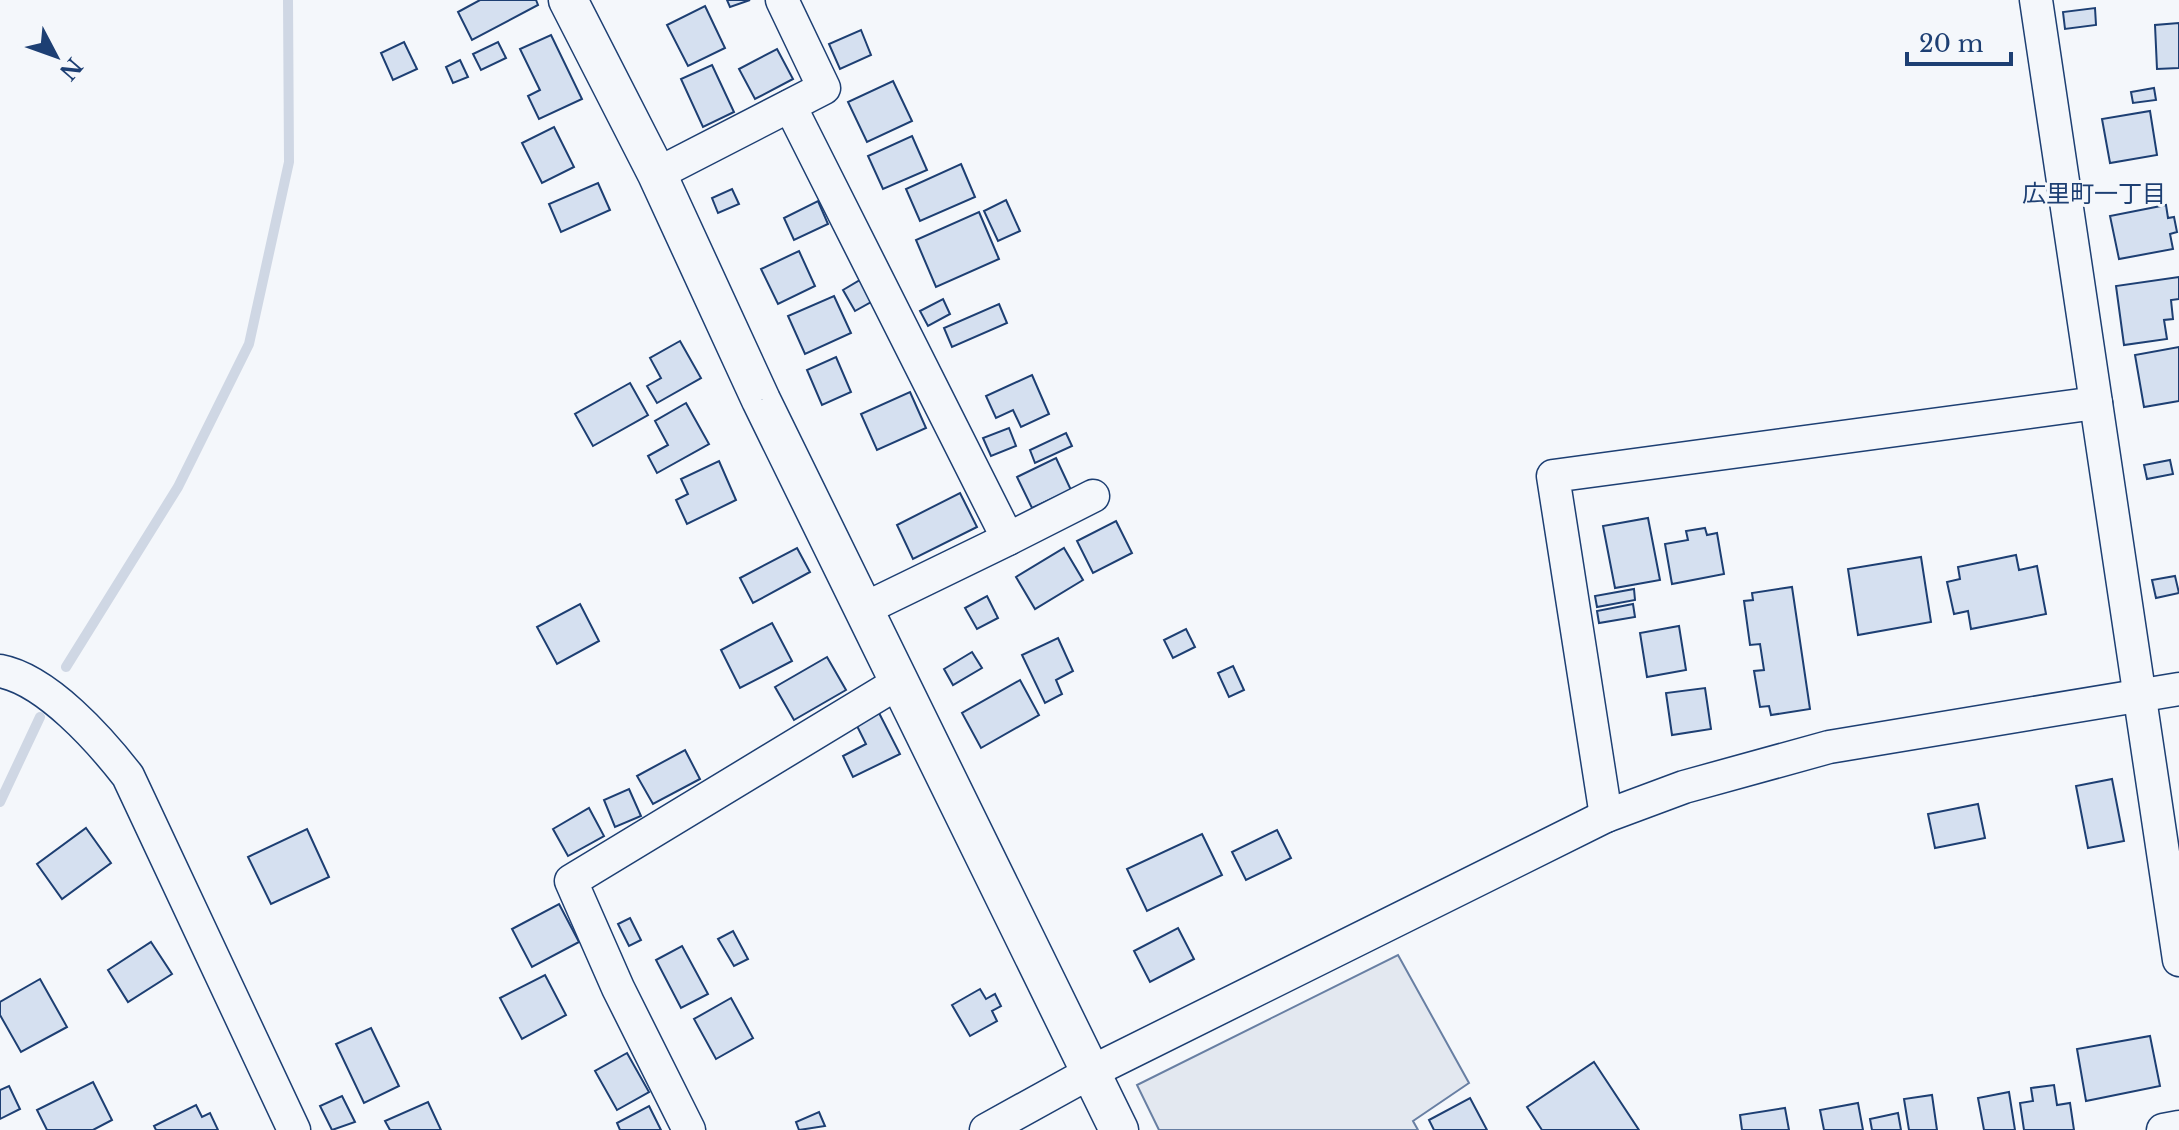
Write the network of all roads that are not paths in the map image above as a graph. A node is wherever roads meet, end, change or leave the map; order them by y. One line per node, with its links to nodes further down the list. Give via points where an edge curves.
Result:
1 (568, 0): 5 (street)
2 (782, 0): 4 (street, via 824,88)
3 (2036, 0): 6 (street)
4 (790, 106): 5 (street); 8 (street)
5 (657, 174): 9 (street, via 761,400)
6 (2096, 403): 13 (street); 14 (street, via 1553,476)
7 (1093, 496): 8 (street)
8 (1008, 539): 9 (street)
9 (866, 608): 11 (street)
10 (0, 671): 18 (street, via 54,700 94,733 128,776)
11 (901, 681): 16 (street); 19 (street, via 571,881)
12 (2179, 689): 13 (street)
13 (2140, 695): 14 (street, via 1829,747 1684,787); 15 (street)
14 (1606, 816): 16 (street)
15 (2179, 960)
16 (1091, 1072): 20 (street); 21 (street)
17 (2179, 1127): 22 (street)
18 (294, 1130)
19 (689, 1130)
20 (986, 1130)
21 (1119, 1130)
22 (2163, 1130)

